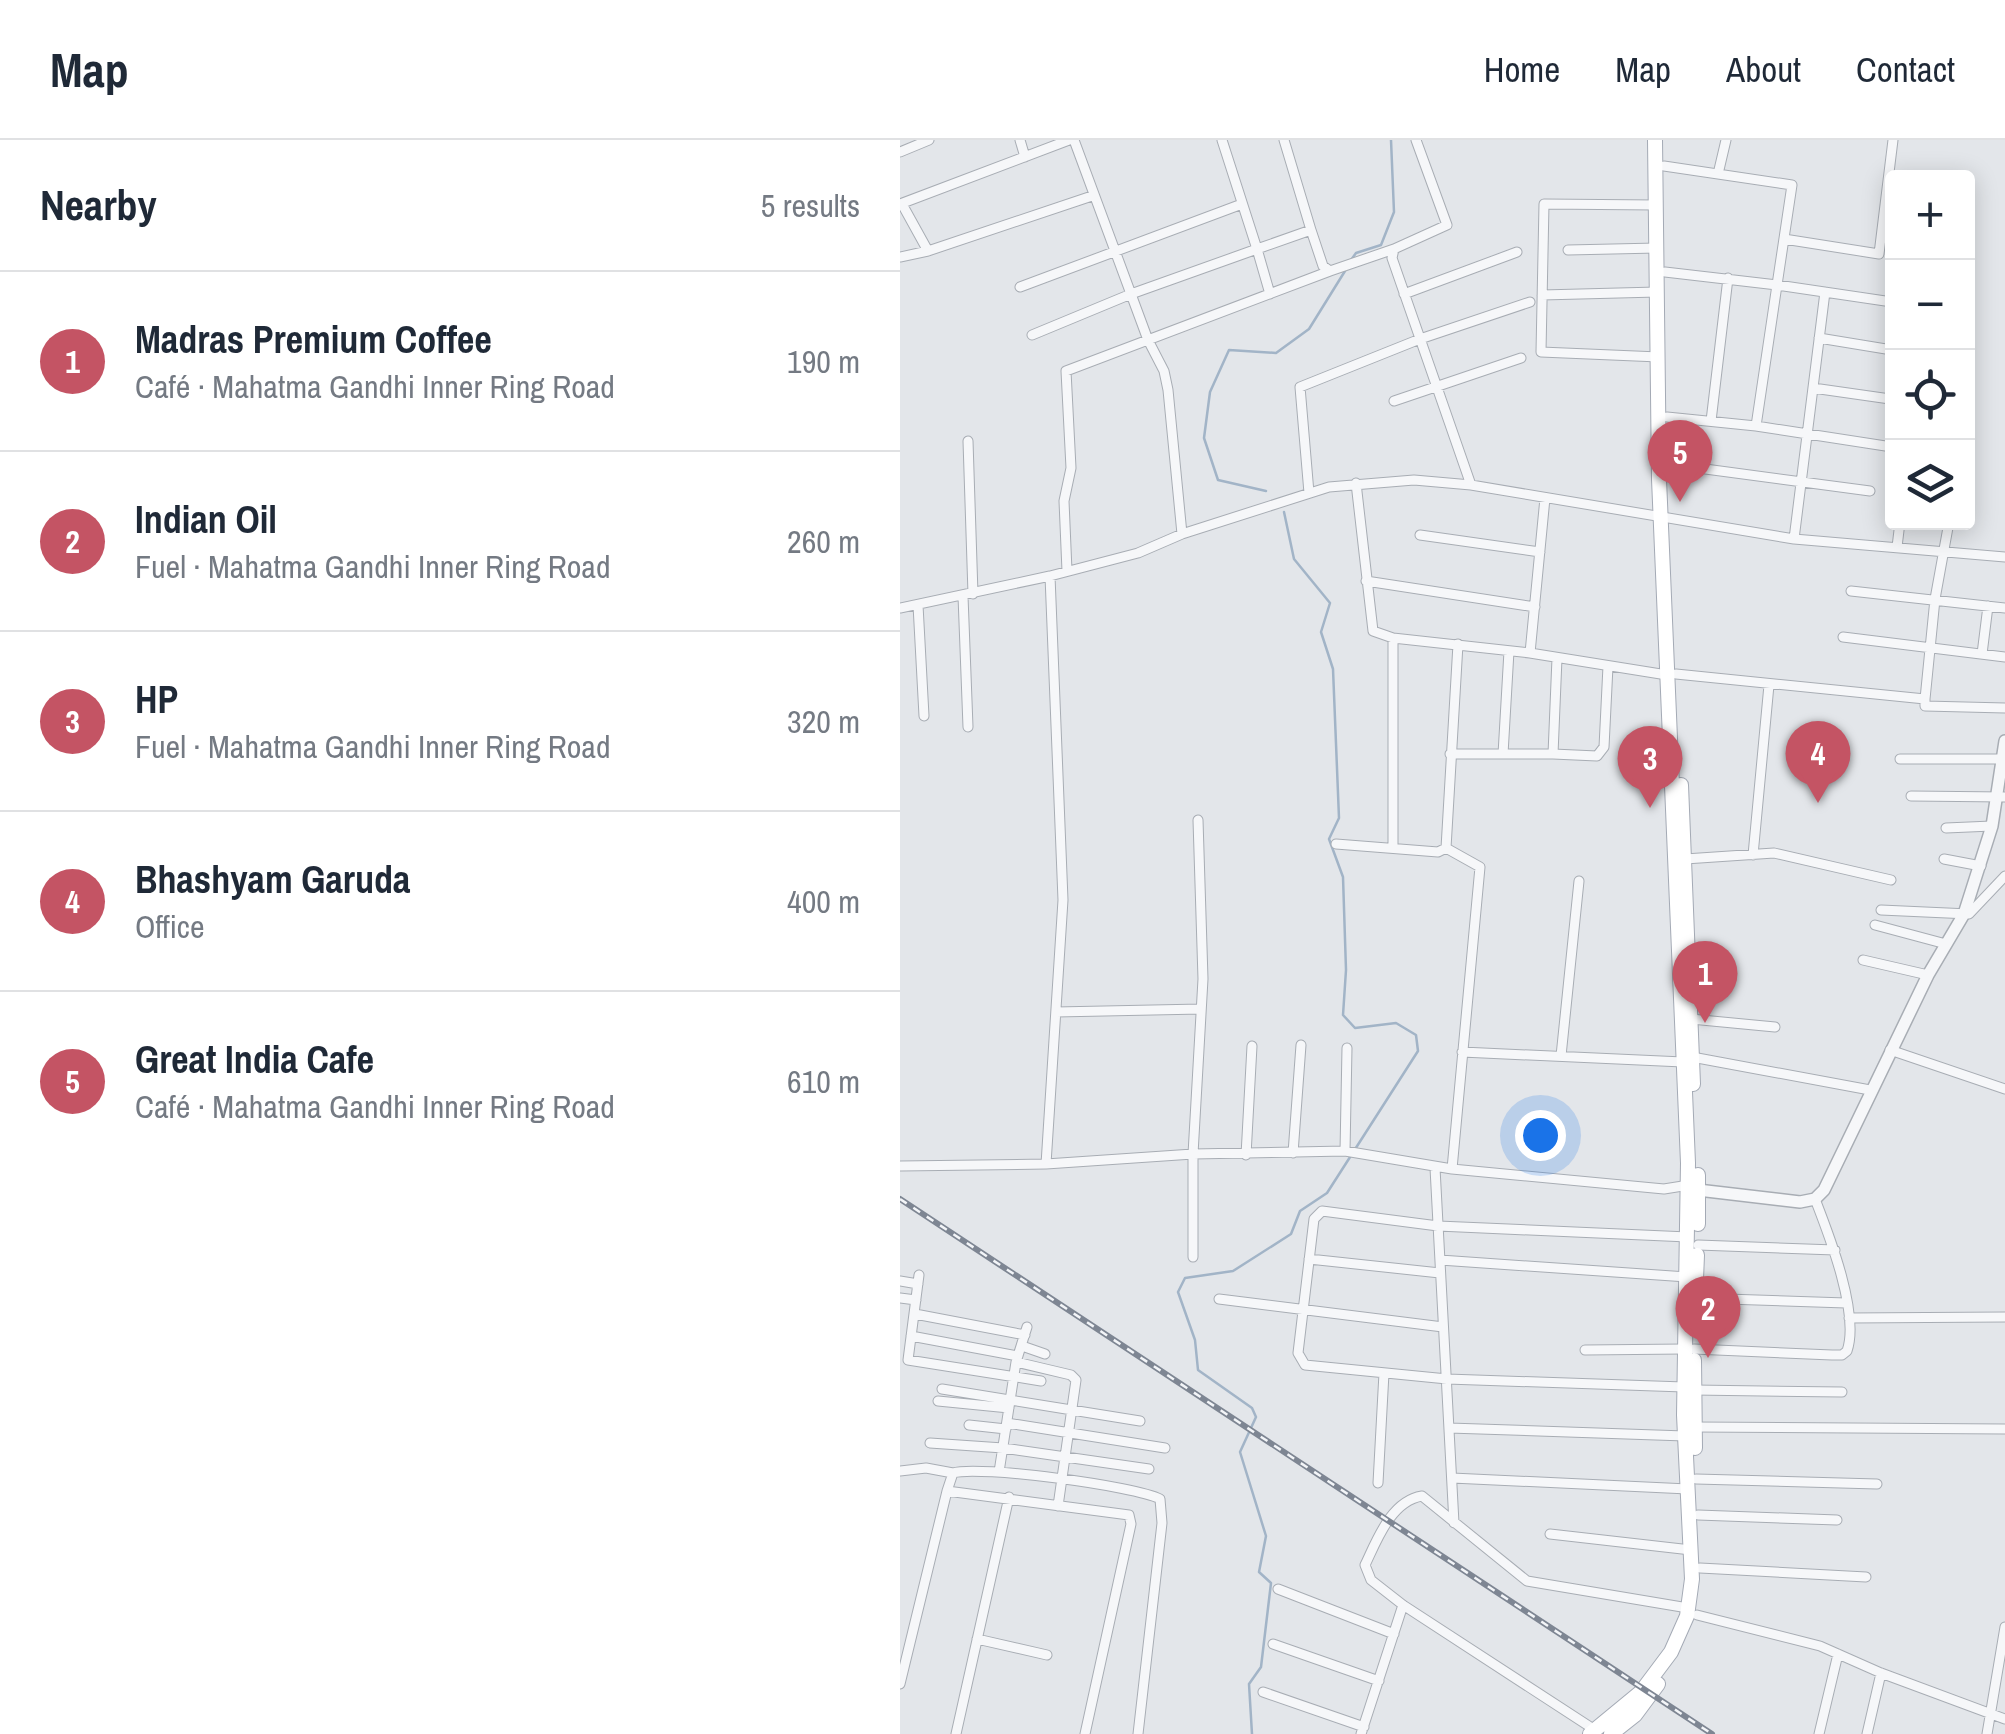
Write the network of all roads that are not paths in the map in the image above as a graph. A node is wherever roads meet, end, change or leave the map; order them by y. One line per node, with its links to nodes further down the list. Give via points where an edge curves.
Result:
1 (929, 140): 11 (street)
2 (1020, 140): 12 (street)
3 (1072, 140): 12 (street); 15 (street)
4 (1222, 140): 17 (street)
5 (1284, 140): 19 (street)
6 (1416, 140): 23 (street, via 1447,226)
7 (1655, 140): 18 (main road)
8 (1663, 140): 13 (main road)
9 (1726, 140): 14 (street)
10 (1893, 140): 28 (street)
11 (900, 152)
12 (1025, 157): 16 (street)
13 (1664, 166): 14 (street); 32 (main road)
14 (1718, 174): 20 (street, via 1792,185)
15 (1092, 196): 25 (street); 26 (street)
16 (901, 204): 25 (street)
17 (1242, 204): 22 (street); 26 (street)
18 (1656, 206): 21 (main road); 41 (street, via 1544,204)
19 (1311, 230): 22 (street); 31 (street, via 1322,266)
20 (1784, 239): 28 (street); 34 (street)
21 (1656, 248): 24 (street); 36 (main road)
22 (1257, 249): 38 (street); 39 (street)
23 (1394, 249): 31 (street); 40 (street)
24 (1568, 250)
25 (928, 251): 30 (street)
26 (1114, 252): 35 (street); 38 (street)
27 (1517, 252): 40 (street)
28 (1879, 254): 29 (street)
29 (1885, 255)
30 (900, 258)
31 (1330, 270): 39 (street)
32 (1666, 272): 33 (street); 55 (main road)
33 (1728, 278): 34 (street); 56 (street)
34 (1778, 285): 37 (street); 57 (street)
35 (1020, 288)
36 (1657, 292): 41 (street); 49 (main road)
37 (1826, 292): 42 (street); 45 (street)
38 (1131, 294): 44 (street); 47 (street)
39 (1270, 294): 47 (street)
40 (1404, 294): 46 (street)
41 (1542, 295): 49 (street, via 1541,352)
42 (1885, 301)
43 (1530, 302): 46 (street)
44 (1032, 335)
45 (1819, 338): 48 (street); 52 (street)
46 (1420, 339): 51 (street); 65 (street, via 1300,387)
47 (1148, 340): 71 (street, via 1168,390); 78 (street, via 1064,375 1071,468 1064,501)
48 (1885, 349)
49 (1658, 357): 68 (main road)
50 (1521, 358): 51 (street)
51 (1436, 386): 54 (street); 64 (street)
52 (1813, 388): 53 (street); 58 (street)
53 (1885, 398)
54 (1394, 402)
55 (1667, 417): 56 (street); 61 (main road)
56 (1711, 422): 57 (street)
57 (1756, 426): 58 (street)
58 (1806, 434): 60 (street); 63 (street)
59 (968, 441): 82 (street)
60 (1885, 446)
61 (1668, 464): 63 (street); 68 (main road)
62 (1356, 483): 64 (street); 65 (street); 80 (street)
63 (1800, 483): 66 (street); 73 (street)
64 (1471, 484): 67 (street)
65 (1309, 492): 71 (street)
66 (1870, 492)
67 (1545, 498): 68 (street); 75 (street)
68 (1665, 517): 73 (street); 99 (main road)
69 (1899, 530): 74 (street)
70 (1947, 530): 76 (street)
71 (1182, 534): 78 (street)
72 (1420, 536): 75 (street)
73 (1794, 539): 74 (street)
74 (1897, 547): 76 (street)
75 (1540, 552): 86 (street)
76 (1944, 553): 77 (street); 83 (street)
77 (2005, 558)
78 (1068, 570): 79 (street)
79 (1050, 576): 82 (street); 134 (street, via 1063,900)
80 (1366, 581): 86 (street); 89 (street, via 1372,629)
81 (1851, 590): 83 (street)
82 (968, 595): 84 (street); 104 (street)
83 (1935, 599): 85 (street); 92 (street)
84 (918, 605): 87 (street); 103 (street)
85 (1988, 606): 88 (street); 95 (street)
86 (1535, 607): 94 (street)
87 (900, 608)
88 (2005, 608)
89 (1393, 638): 91 (street); 118 (street)
90 (1843, 638): 92 (street)
91 (1458, 644): 93 (street); 106 (street)
92 (1930, 648): 95 (street); 101 (street)
93 (1510, 650): 94 (street); 107 (street)
94 (1530, 653): 97 (street)
95 (1982, 654): 96 (street)
96 (2005, 657)
97 (1557, 658): 98 (street); 108 (street)
98 (1608, 666): 99 (street); 108 (street, via 1604,746 1597,756)
99 (1672, 674): 100 (street); 121 (main road); 143 (main road)
100 (1769, 685): 101 (street); 120 (street)
101 (1925, 699): 102 (street, via 1926,706)
102 (2005, 708)
103 (924, 716)
104 (968, 727)
105 (2005, 741): 109 (street)
106 (1450, 754): 107 (street); 119 (street)
107 (1504, 754): 108 (street)
108 (1553, 754)
109 (2003, 759): 110 (street); 111 (street)
110 (1900, 760)
111 (2002, 781): 113 (street)
112 (1911, 796): 113 (street)
113 (2001, 797): 115 (street)
114 (1198, 820): 133 (street)
115 (1992, 826): 116 (street); 123 (street)
116 (1946, 828)
117 (1336, 844): 118 (street)
118 (1393, 847): 119 (street)
119 (1446, 848): 141 (street, via 1480,867)
120 (1753, 856): 121 (street); 125 (street, via 1774,853)
121 (1684, 859): 135 (main road)
122 (1944, 859): 123 (street)
123 (1981, 866): 128 (street)
124 (2005, 876): 128 (street)
125 (1891, 880)
126 (1579, 881): 142 (street)
127 (1881, 910): 128 (street)
128 (1964, 914): 130 (street)
129 (1875, 925): 130 (street)
130 (1946, 944): 132 (street)
131 (1863, 960): 132 (street)
132 (1928, 975): 140 (street)
133 (1202, 1009): 134 (street); 148 (street)
134 (1056, 1012): 150 (street)
135 (1691, 1018): 136 (street); 143 (main road)
136 (1775, 1027)
137 (1252, 1046): 149 (street)
138 (1301, 1046): 147 (street)
139 (1346, 1048): 146 (street)
140 (1890, 1050): 144 (street); 145 (street)
141 (1462, 1052): 142 (street); 153 (street)
142 (1561, 1056): 143 (street)
143 (1688, 1059): 145 (street); 154 (main road)
144 (2005, 1089)
145 (1870, 1090): 155 (street)
146 (1352, 1152): 147 (street); 152 (street)
147 (1292, 1153): 149 (street)
148 (1192, 1154): 149 (street); 150 (street); 159 (street)
149 (1246, 1155)
150 (1046, 1164): 151 (street)
151 (900, 1166)
152 (1435, 1168): 153 (street); 156 (street)
153 (1452, 1169): 154 (street)
154 (1693, 1188): 155 (street); 157 (main road)
155 (1815, 1199): 158 (street)
156 (1438, 1226): 157 (street); 160 (street, via 1322,1210 1314,1219); 161 (street)
157 (1693, 1241): 158 (street); 163 (main road); 166 (main road)
158 (1835, 1250): 169 (street)
159 (1193, 1257)
160 (1310, 1259): 162 (street); 170 (street)
161 (1440, 1260): 162 (street); 163 (street)
162 (1440, 1273): 176 (street)
163 (1687, 1277): 180 (main road)
164 (900, 1282): 168 (street, via 918,1280)
165 (900, 1298): 168 (street)
166 (1696, 1298): 169 (street); 180 (main road)
167 (1218, 1299): 170 (street)
168 (916, 1300): 172 (street)
169 (1846, 1303): 174 (street)
170 (1304, 1310): 176 (street); 183 (street, via 1298,1353 1305,1365)
171 (900, 1316): 172 (street)
172 (914, 1316): 175 (street); 177 (street)
173 (2005, 1317): 174 (street)
174 (1849, 1318): 180 (street, via 1850,1343 1842,1355)
175 (972, 1324): 178 (street); 179 (street)
176 (1444, 1327): 185 (street)
177 (907, 1337): 179 (street); 184 (street, via 910,1362)
178 (1021, 1345): 179 (street); 182 (street); 184 (street); 192 (street, via 1074,1377)
179 (970, 1347)
180 (1689, 1349): 181 (street); 187 (main road)
181 (1585, 1350)
182 (1045, 1354)
183 (1384, 1373): 185 (street); 210 (street)
184 (1014, 1376): 186 (street); 191 (street)
185 (1446, 1379): 187 (street); 196 (street)
186 (1041, 1380)
187 (1689, 1388): 189 (street); 198 (main road)
188 (942, 1389): 191 (street)
189 (1842, 1392)
190 (938, 1401): 191 (street)
191 (1010, 1403): 192 (street); 195 (street)
192 (1073, 1411): 193 (street); 199 (street)
193 (1140, 1421)
194 (969, 1425): 195 (street)
195 (1006, 1426): 199 (street); 201 (street)
196 (1449, 1428): 198 (street); 208 (street)
197 (2005, 1428): 198 (street)
198 (1689, 1431): 211 (main road)
199 (1070, 1434): 202 (street); 203 (street)
200 (930, 1443): 201 (street)
201 (1003, 1448): 203 (street); 206 (street)
202 (1165, 1448)
203 (1066, 1458): 204 (street); 209 (street)
204 (1149, 1469)
205 (900, 1471): 207 (street)
206 (999, 1472): 207 (street); 209 (street)
207 (953, 1473): 213 (street)
208 (1452, 1478): 211 (street); 218 (street)
209 (1062, 1481): 215 (street); 242 (street, via 1154,1495 1162,1503)
210 (1378, 1483)
211 (1692, 1484): 212 (street); 216 (main road); 220 (main road)
212 (1876, 1484)
213 (947, 1491): 214 (street); 234 (street)
214 (1009, 1498): 215 (street); 228 (street)
215 (1058, 1506): 241 (street, via 1131,1516)
216 (1698, 1515): 217 (street); 221 (main road)
217 (1837, 1520)
218 (1454, 1523): 224 (street, via 1417,1496 1383,1529 1365,1565 1371,1580); 225 (street, via 1526,1581)
219 (1550, 1534): 220 (street)
220 (1691, 1550): 225 (main road)
221 (1700, 1568): 222 (street); 225 (main road)
222 (1866, 1577)
223 (1278, 1589): 227 (street)
224 (1404, 1606): 227 (street); 239 (street)
225 (1693, 1612): 230 (street); 239 (main road, via 1684,1644 1649,1697 1635,1715)
226 (2005, 1628): 236 (street)
227 (1394, 1634): 233 (street)
228 (977, 1640): 231 (street); 240 (street)
229 (1272, 1644): 233 (street)
230 (1838, 1654): 232 (street); 243 (street)
231 (1046, 1655)
232 (1880, 1673): 236 (street); 244 (street)
233 (1379, 1681): 238 (street)
234 (900, 1684)
235 (1263, 1692): 238 (street)
236 (1992, 1714): 237 (street); 245 (street)
237 (2005, 1719)
238 (1363, 1730)
239 (1599, 1733)
240 (956, 1734)
241 (1085, 1734)
242 (1138, 1734)
243 (1819, 1734)
244 (1868, 1734)
245 (1987, 1734)

